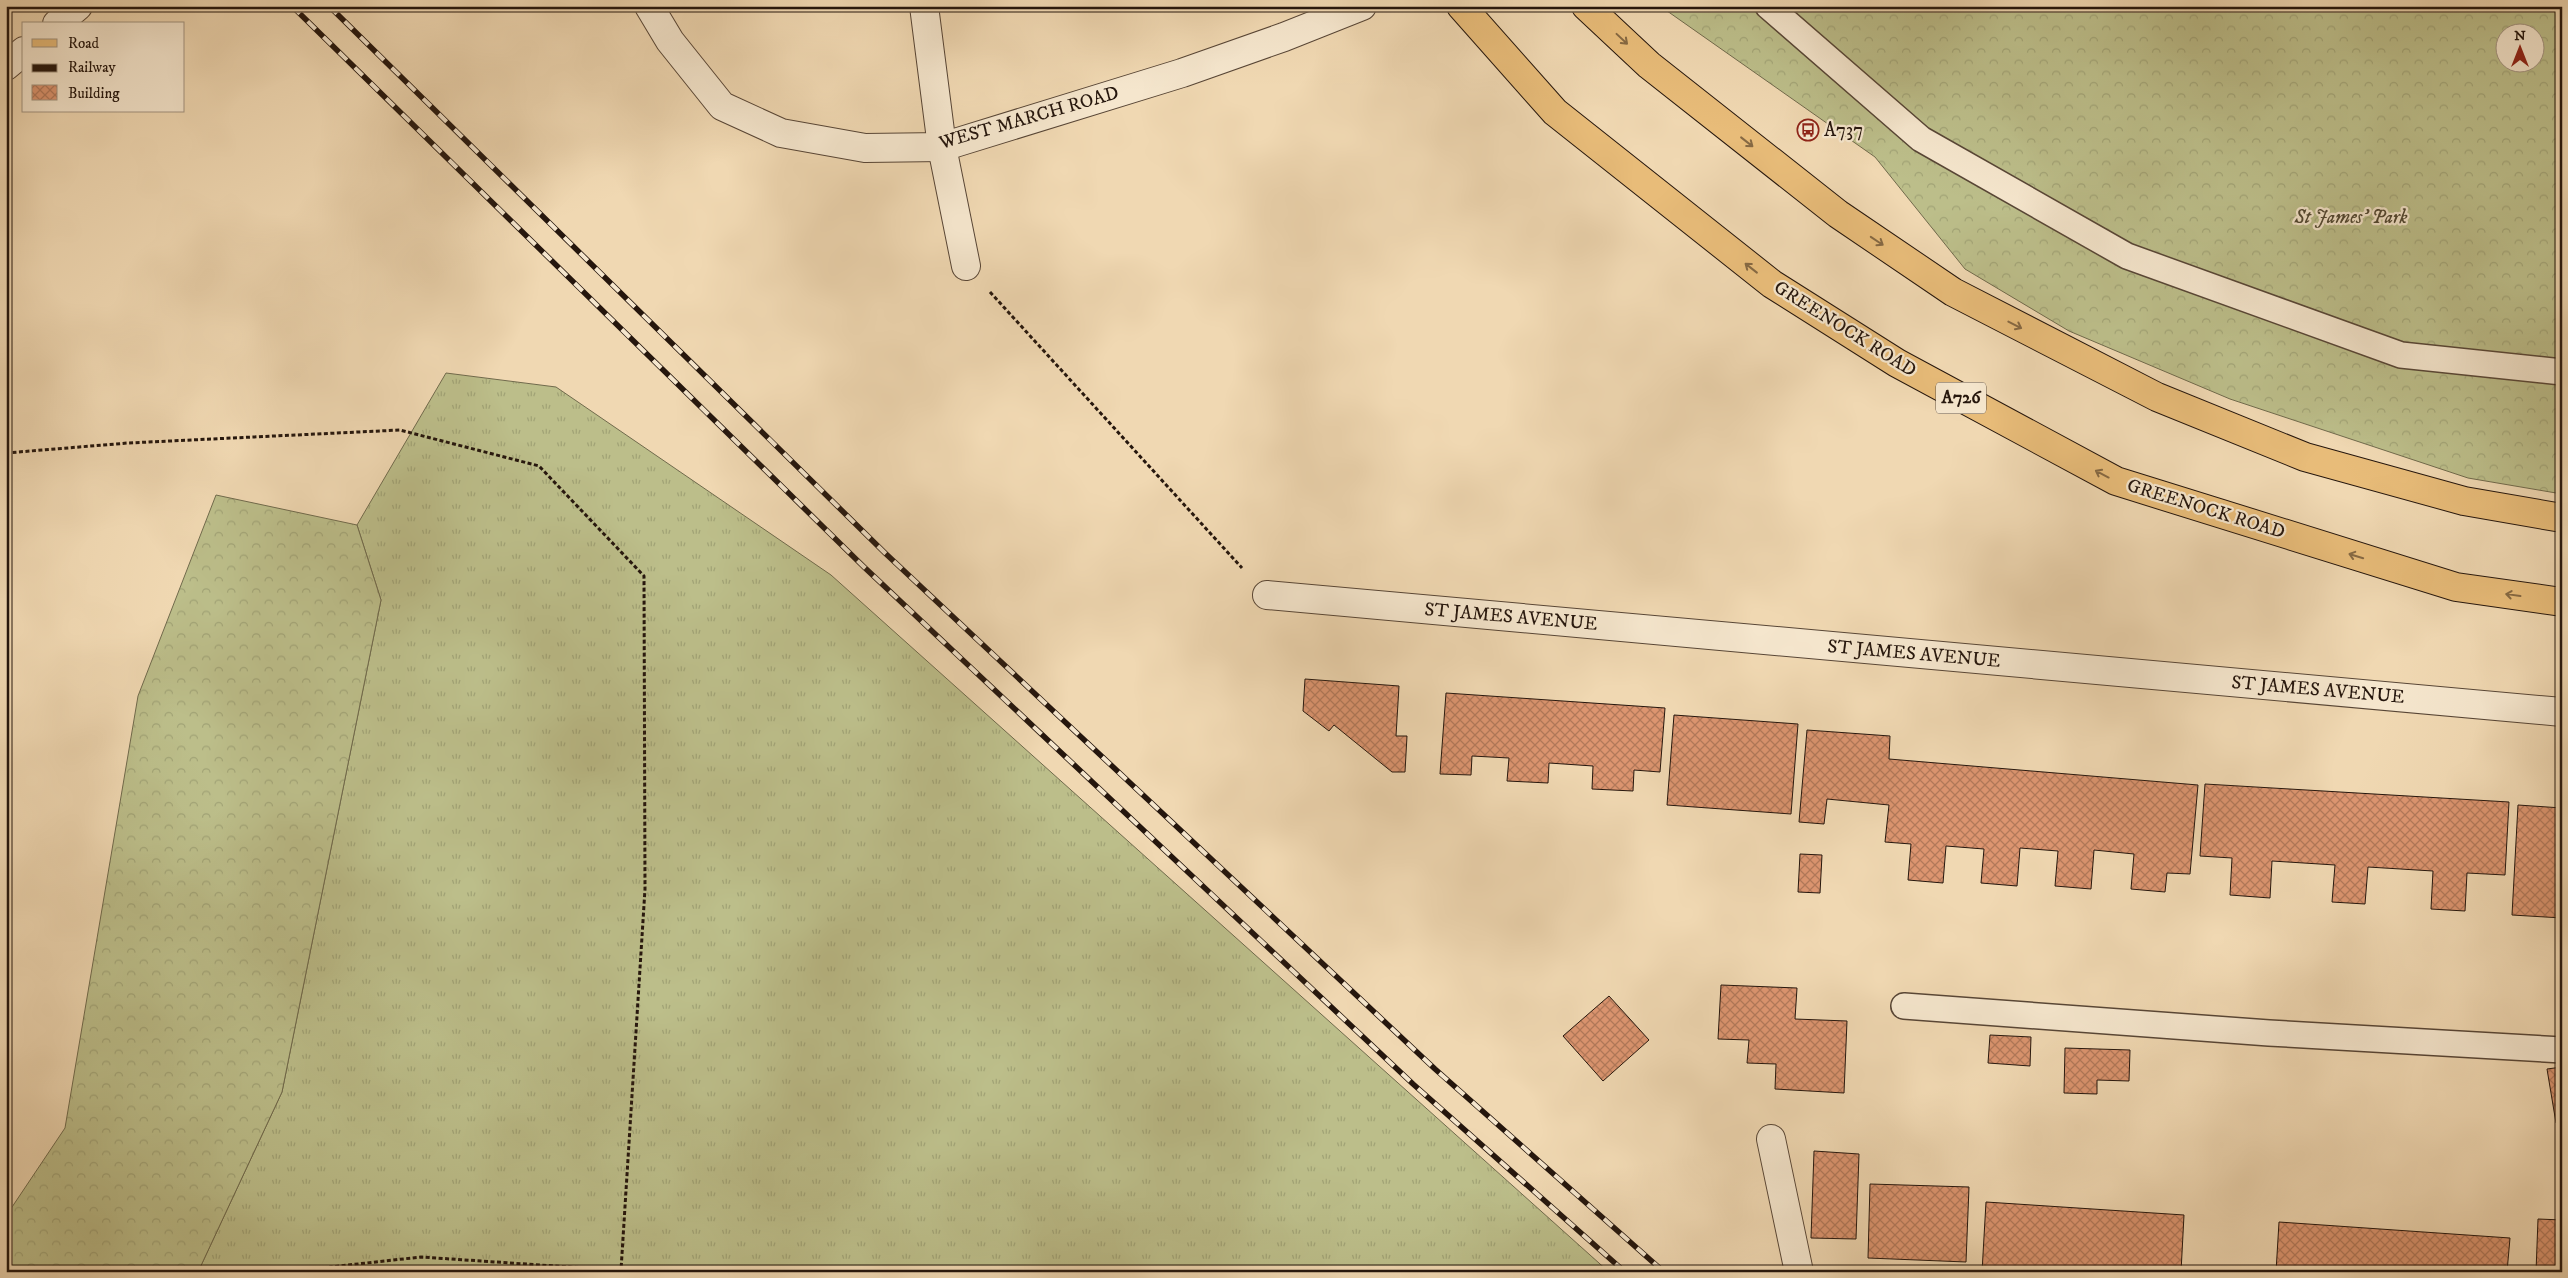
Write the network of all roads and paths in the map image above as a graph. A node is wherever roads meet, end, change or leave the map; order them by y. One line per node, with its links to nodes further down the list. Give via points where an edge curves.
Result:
1 (78, 6): 8 (street)
2 (649, 6): 11 (street, WEST MARCH ROAD, via 670,41 722,106 781,132 864,148)
3 (924, 6): 11 (street)
4 (1362, 6): 11 (street, WEST MARCH ROAD, via 1182,73)
5 (1461, 6): 17 (main road, GREENOCK ROAD / A726, one-way to 5, via 2456,587 2116,481 2054,448 1897,363 1772,284 1555,112)
6 (1586, 6): 15 (main road, one-way to 15, via 1649,65 1838,214 1953,292 2157,397 2305,457 2464,501)
7 (1768, 6): 13 (lane, via 1921,138 2127,256 2401,355)
8 (59, 22)
9 (22, 53): 10 (street)
10 (6, 66)
11 (942, 147): 12 (street)
12 (966, 266): 16 (path)
13 (2562, 372)
14 (6, 453): 22 (path, via 128,443 400,430 539,466 644,576 645,889)
15 (2562, 518)
16 (1267, 595): 18 (street, ST JAMES AVENUE)
17 (2562, 602)
18 (2562, 712)
19 (1904, 1006): 20 (lane, via 2269,1034)
20 (2562, 1050)
21 (1771, 1138): 25 (street)
22 (621, 1270): 23 (path, via 421,1257 330,1267); 24 (path)
23 (324, 1272)
24 (645, 1272)
25 (1799, 1272)

